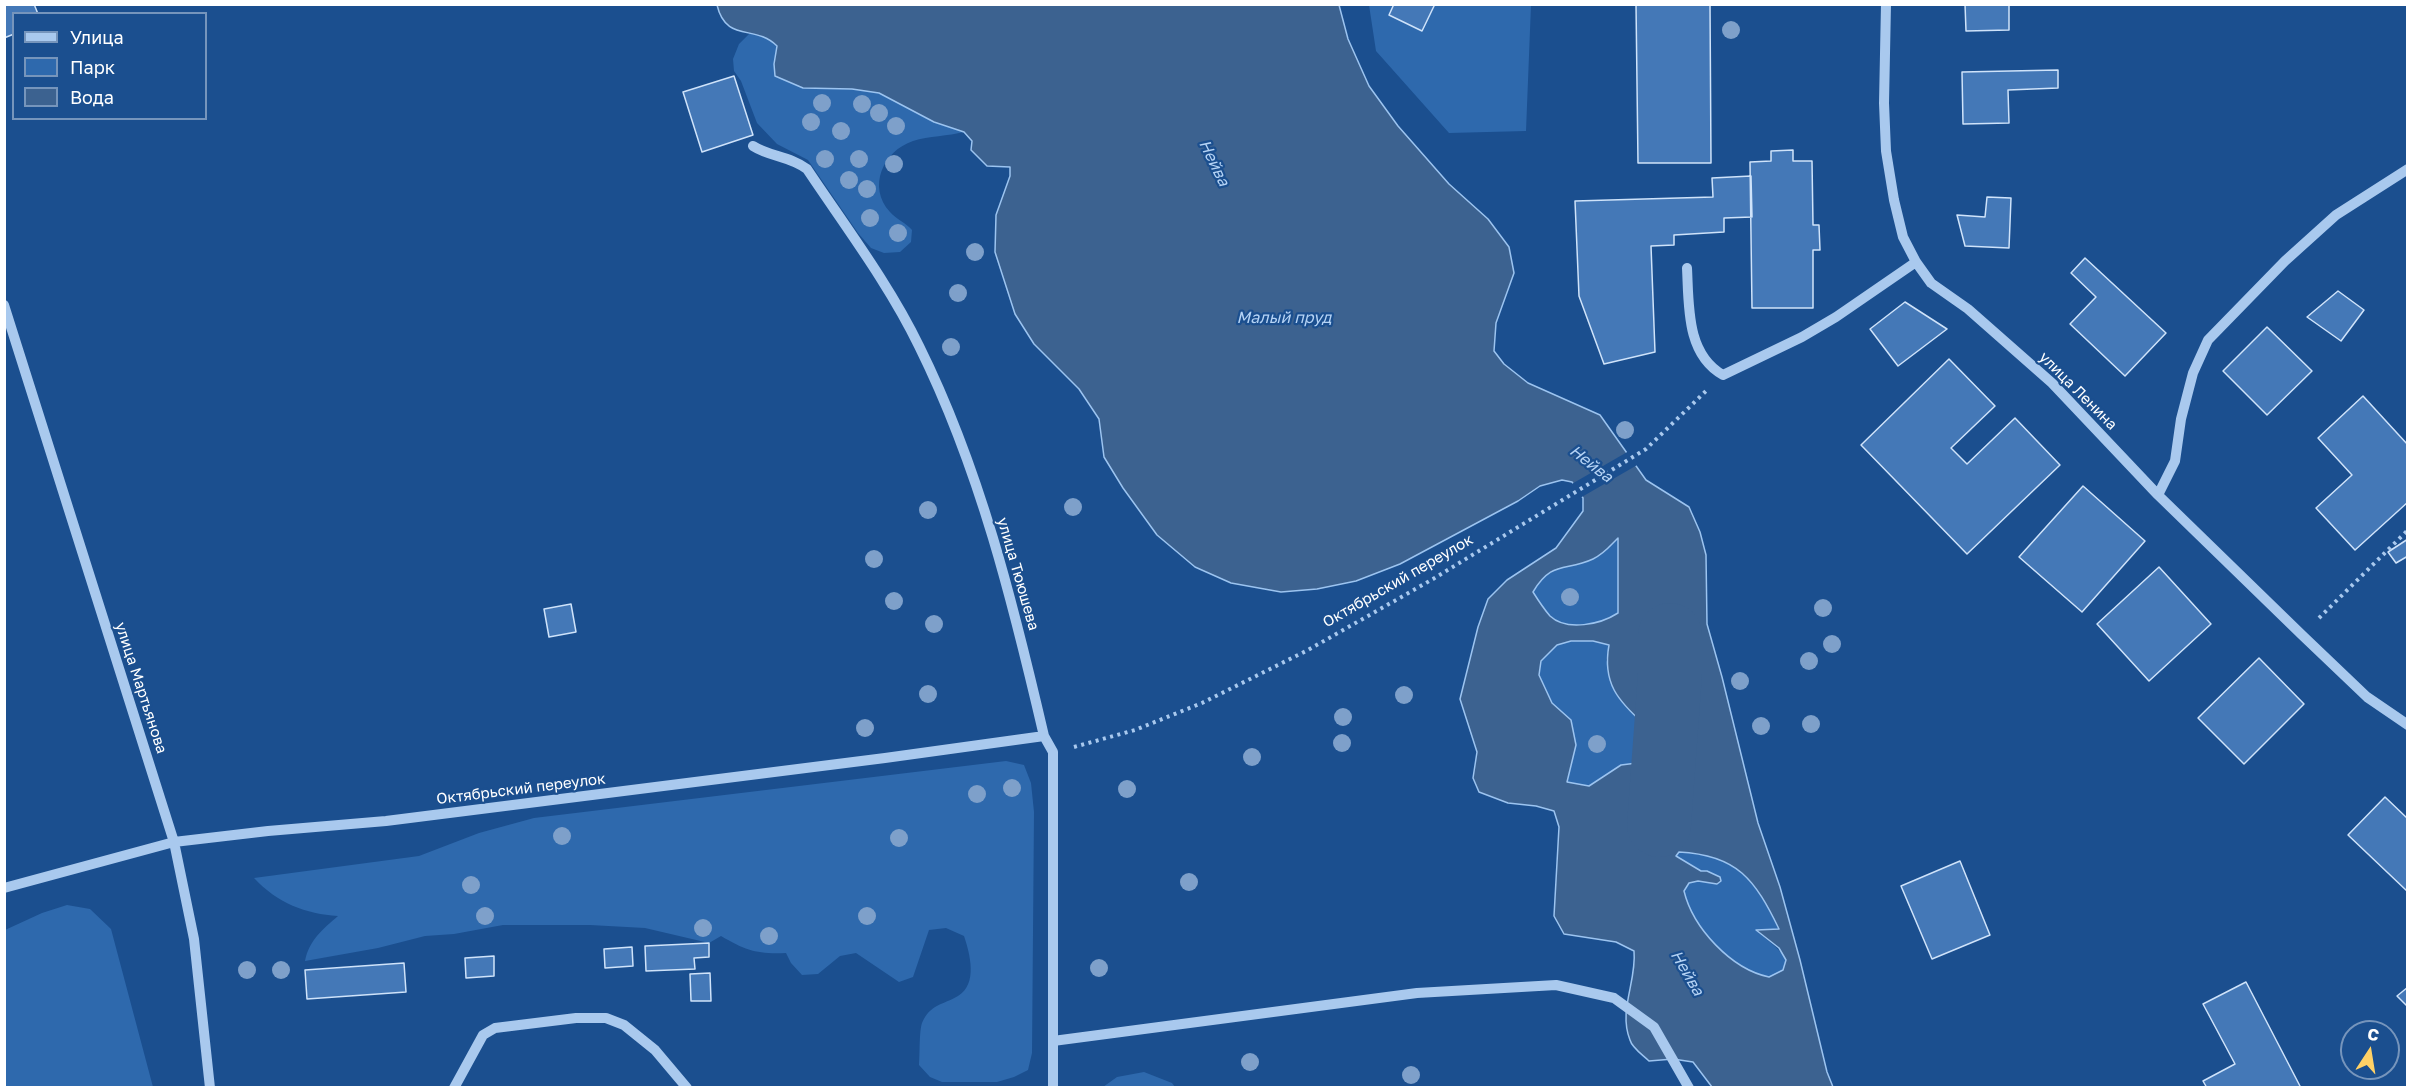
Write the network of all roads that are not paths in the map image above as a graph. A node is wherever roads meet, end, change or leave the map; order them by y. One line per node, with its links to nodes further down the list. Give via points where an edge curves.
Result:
1 (1886, 4): 4 (street, улица Ленина, via 1886,151 1903,237)
2 (753, 146): 9 (street, улица Тююшева, via 807,168 919,345 981,498)
3 (2408, 169): 7 (street, via 2336,215 2208,340 2193,373 2175,460)
4 (1916, 262): 5 (street, via 1802,337 1723,375 1709,367 1701,356 1689,317); 7 (street, улица Ленина, via 1931,282 2052,383)
5 (1687, 268)
6 (4, 305): 10 (street, улица Мартьянова)
7 (2158, 495): 8 (street, улица Ленина, via 2367,697)
8 (2408, 725)
9 (1044, 736): 10 (street, Октябрьский переулок, via 386,821); 12 (street, улица Тююшева, via 1053,752)
10 (174, 842): 11 (street, Октябрьский переулок); 13 (street, улица Мартьянова, via 194,939)
11 (4, 888)
12 (1053, 1041): 16 (street, улица Тююшева); 17 (street, via 1417,993 1556,985 1614,998 1654,1027)
13 (210, 1088)
14 (454, 1088): 15 (street, via 483,1035 495,1028 606,1018 624,1025 655,1050)
15 (687, 1088)
16 (1053, 1088)
17 (1689, 1088)

